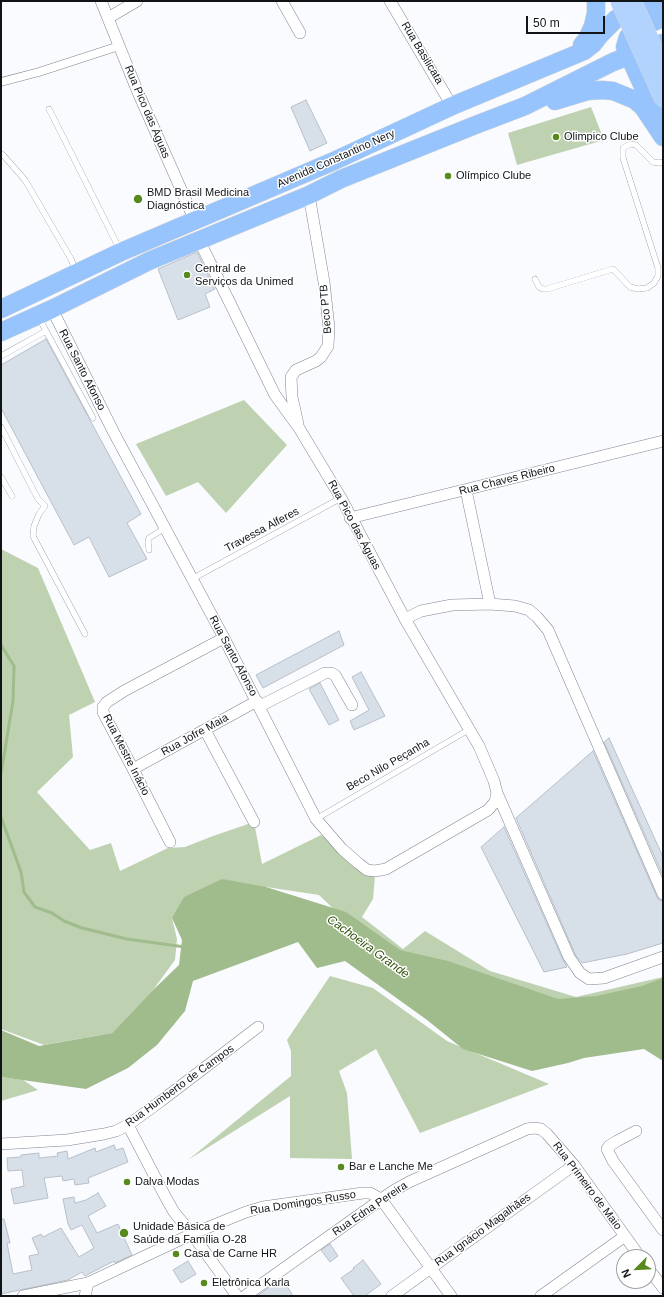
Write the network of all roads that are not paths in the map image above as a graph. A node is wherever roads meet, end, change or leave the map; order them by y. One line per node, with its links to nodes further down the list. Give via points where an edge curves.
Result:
1 (101, 1): 9 (street, Rua Pico das Águas)
2 (136, 1): 9 (street)
3 (282, 1): 11 (street)
4 (390, 1): 21 (street, Rua Basilicata)
5 (596, 1): 14 (highway, via 593,26 587,39)
6 (619, 1): 20 (main road, bridge)
7 (633, 1): 16 (main road, bridge)
8 (663, 2): 14 (highway, Avenida Constantino Nery, via 636,8 616,19 593,44)
9 (108, 18): 13 (street, Rua Pico das Águas)
10 (663, 18): 15 (highway, via 644,26 628,37 625,47)
11 (300, 33)
12 (663, 43): 15 (highway, Avenida Constantino Nery)
13 (119, 46): 19 (street); 29 (street, Rua Pico das Águas)
14 (571, 56): 21 (highway, Avenida Constantino Nery)
15 (629, 56): 18 (highway); 22 (highway, Avenida Constantino Nery)
16 (663, 68)
17 (663, 77): 18 (highway, via 653,81)
18 (640, 80): 24 (highway)
19 (1, 82)
20 (663, 98)
21 (452, 106): 29 (highway, Avenida Constantino Nery, via 334,161)
22 (525, 106): 25 (highway, via 548,103 588,91 613,91 643,106); 28 (highway, Avenida Constantino Nery, via 348,176)
23 (49, 109): 31 (lane)
24 (661, 120)
25 (663, 137)
26 (1, 154): 32 (lane, via 25,180)
27 (663, 162): 33 (lane, via 653,162 636,145 630,144 623,148 623,158 658,268 658,276 654,283 647,288 630,287 613,269 547,289 539,288)
28 (309, 195): 30 (highway, Avenida Constantino Nery); 40 (street, Beco PTB, via 329,328 328,346 321,357 296,370 291,377)
29 (195, 221): 31 (highway, Avenida Constantino Nery)
30 (199, 240): 35 (highway, Avenida Constantino Nery, via 149,261); 40 (street, Rua Pico das Águas, via 275,395)
31 (121, 252): 32 (highway, Avenida Constantino Nery)
32 (77, 273): 34 (highway, Avenida Constantino Nery)
33 (535, 280)
34 (1, 309)
35 (45, 319): 36 (highway, Avenida Constantino Nery); 37 (lane); 38 (lane); 47 (street, Rua Santo Afonso, via 111,426)
36 (1, 332)
37 (1, 356)
38 (93, 418)
39 (1, 427): 52 (lane, via 38,498 45,506 34,526 33,536)
40 (299, 428): 45 (street, Rua Pico das Águas)
41 (663, 441): 43 (street, Rua Chaves Ribeiro)
42 (1, 478): 44 (lane)
43 (466, 490): 46 (street, Rua Chaves Ribeiro); 50 (street)
44 (12, 496)
45 (341, 498): 46 (street, Rua Pico das Águas); 49 (lane, Travessa Alferes)
46 (350, 518): 51 (street, Rua Pico das Águas)
47 (165, 528): 48 (lane, via 149,538); 49 (street, Rua Santo Afonso)
48 (149, 550)
49 (192, 579): 53 (street, Rua Santo Afonso)
50 (490, 604): 51 (street, via 431,608); 63 (street, via 529,610 548,630)
51 (405, 619): 56 (street, Rua Pico das Águas)
52 (85, 634)
53 (224, 638): 54 (street, Rua Santo Afonso); 58 (street, Rua Mestre Inácio, via 124,691 103,707 103,712)
54 (258, 704): 55 (street, Rua Jofre Maia, via 325,673 331,673 335,675); 57 (street, Rua Jofre Maia); 60 (street, Rua Santo Afonso)
55 (352, 705)
56 (470, 729): 59 (street, Rua Pico das Águas); 60 (lane, Beco Nilo Peçanha)
57 (204, 730): 58 (street, Rua Jofre Maia); 61 (street)
58 (134, 769): 62 (street, Rua Mestre Inácio)
59 (497, 793): 60 (street, Rua Santo Afonso, via 495,802 488,810 386,869 376,871 367,870 342,849); 64 (street, Rua Pico das Águas, via 569,957 580,973 589,979 604,978)
60 (316, 819)
61 (254, 822)
62 (170, 842)
63 (663, 894)
64 (663, 957)
65 (258, 1027): 66 (street, Rua Humberto de Campos)
66 (128, 1125): 69 (street, Rua Humberto de Campos, via 110,1132 74,1139); 73 (street, via 174,1212)
67 (527, 1129): 70 (street, Rua Primeiro de Maio, via 541,1128); 71 (street, Rua Edna Pereira, via 409,1182)
68 (636, 1132): 72 (street, via 607,1149)
69 (1, 1144)
70 (574, 1165): 74 (street, Rua Primeiro de Maio); 76 (street, Rua Ignácio Magalhães)
71 (381, 1198): 73 (street, Rua Domingos Russo, via 363,1193 263,1207); 76 (street); 83 (street, Rua Edna Pereira)
72 (663, 1230)
73 (192, 1234): 78 (street, Rua Domingos Russo); 82 (street)
74 (625, 1236): 75 (street, Rua Primeiro de Maio); 86 (street)
75 (634, 1249)
76 (430, 1268): 84 (street, Rua Ignácio Magalhães); 85 (street)
77 (656, 1279): 79 (street)
78 (88, 1283): 80 (street, Rua Domingos Russo); 81 (street)
79 (663, 1288)
80 (23, 1296)
81 (85, 1296)
82 (237, 1296)
83 (245, 1296)
84 (392, 1296)
85 (451, 1296)
86 (541, 1296)

